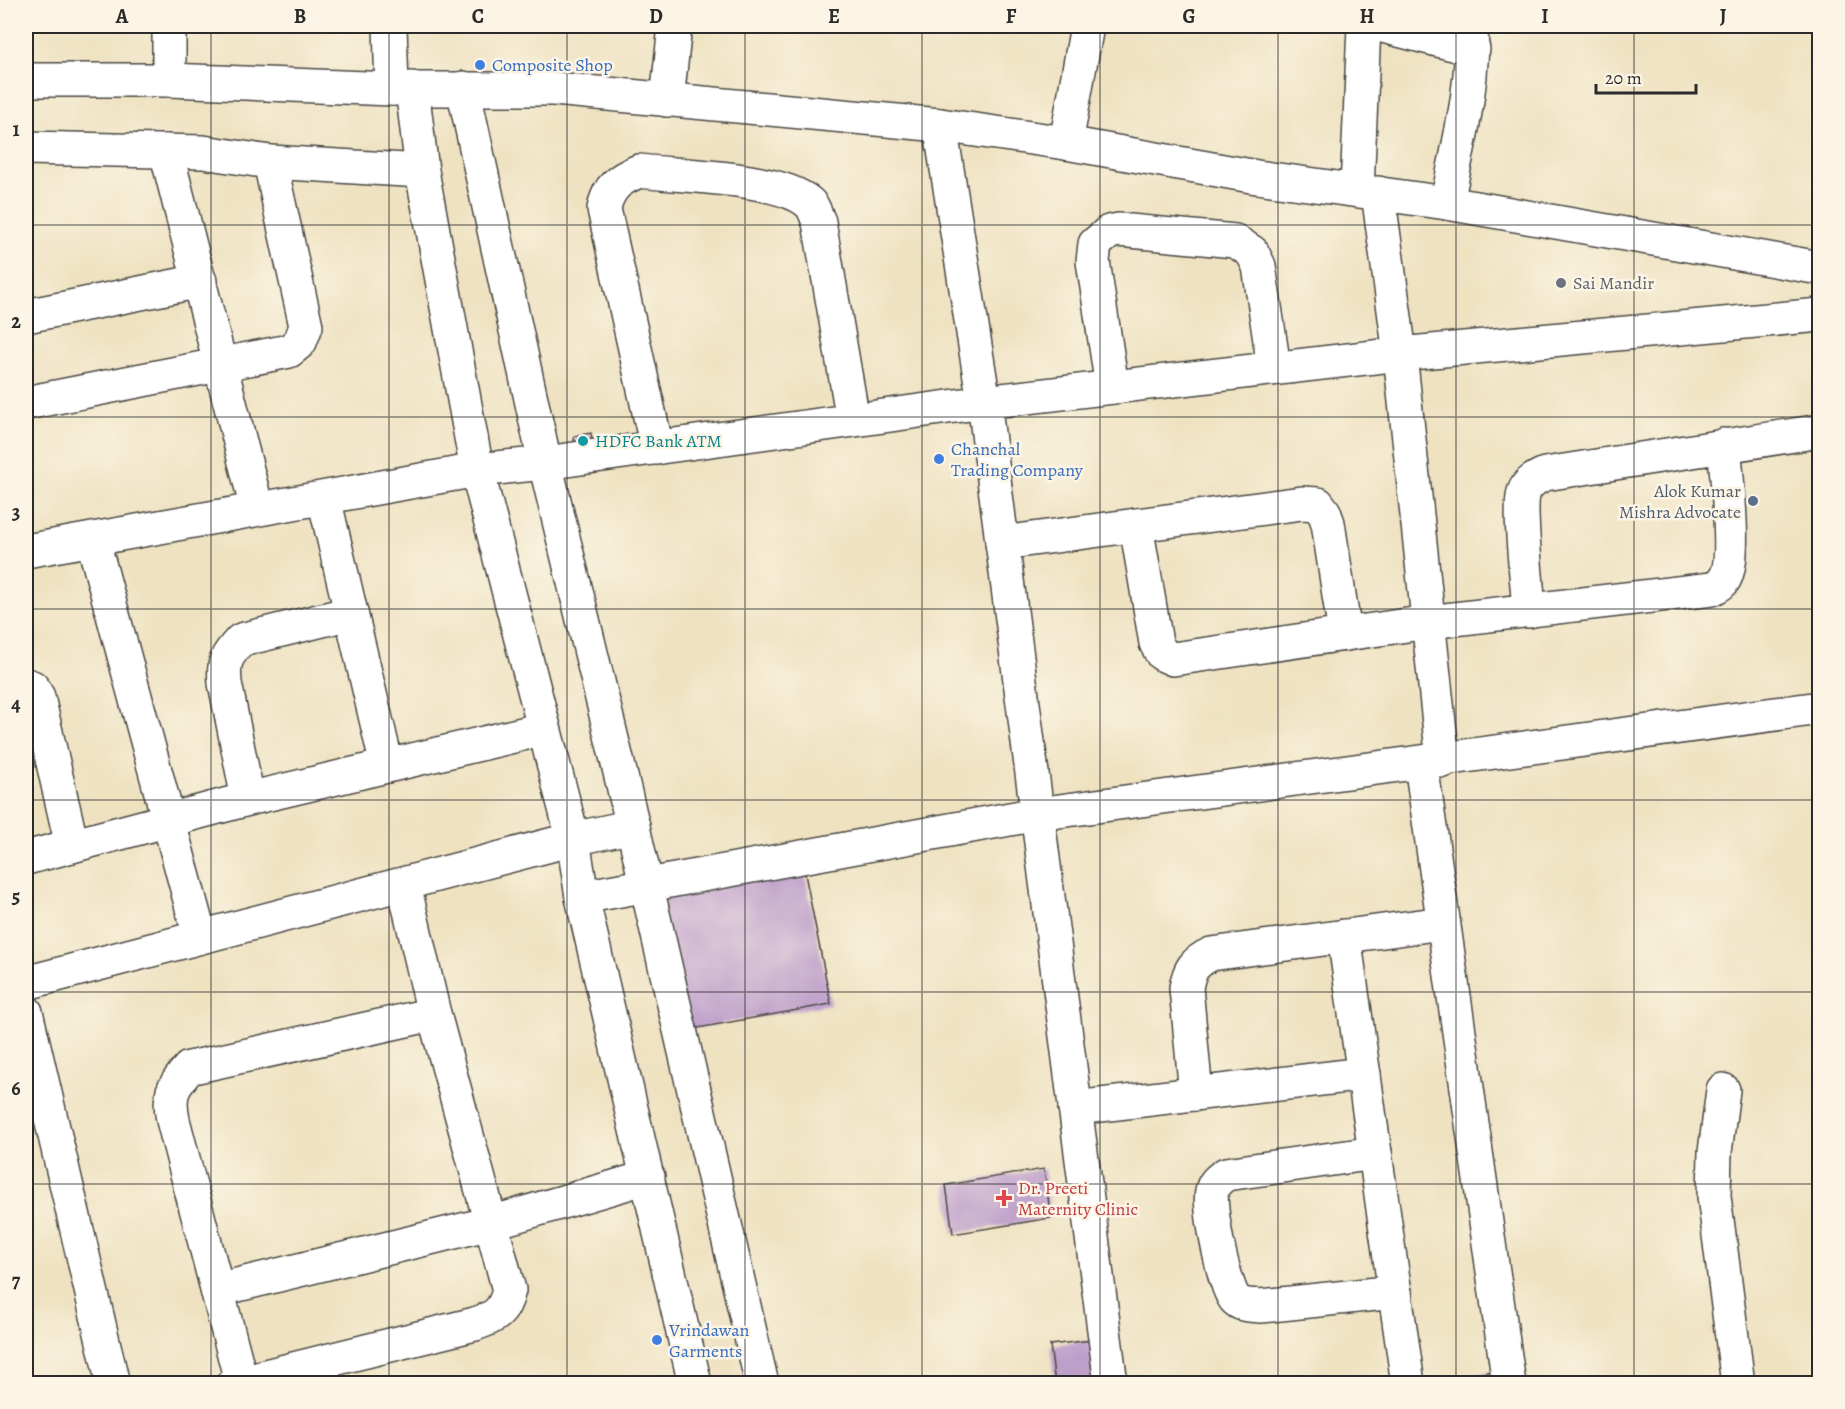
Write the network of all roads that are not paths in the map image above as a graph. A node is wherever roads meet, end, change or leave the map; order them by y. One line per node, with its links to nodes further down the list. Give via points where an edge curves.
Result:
1 (169, 26): 9 (street)
2 (390, 26): 10 (street)
3 (675, 26): 12 (street)
4 (1087, 26): 14 (street)
5 (1364, 26): 19 (street)
6 (1383, 26): 7 (street)
7 (1472, 37): 20 (street, via 1466,107)
8 (26, 80): 9 (street)
9 (169, 80): 10 (street)
10 (401, 88): 11 (street); 18 (street)
11 (463, 88): 12 (street, via 554,89); 35 (street)
12 (667, 100): 13 (street)
13 (940, 125): 14 (street); 29 (street)
14 (1066, 143): 19 (street, via 1257,177)
15 (26, 148): 16 (street)
16 (166, 151): 17 (street); 22 (street)
17 (270, 162): 18 (street); 26 (street, via 306,326 300,342 289,351)
18 (422, 171): 36 (street)
19 (1367, 191): 20 (street); 25 (street)
20 (1447, 203): 21 (street)
21 (1820, 268)
22 (200, 281): 24 (street); 26 (street)
23 (1820, 315): 25 (street)
24 (26, 316)
25 (1400, 354): 27 (street); 45 (street)
26 (222, 364): 30 (street); 38 (street)
27 (1274, 369): 28 (street); 28 (street, via 1259,266 1252,252 1235,241 1119,230 1109,232 1095,244 1093,261)
28 (1112, 387): 29 (street)
29 (984, 402): 31 (street); 41 (street)
30 (26, 404)
31 (853, 420): 34 (street); 34 (street, via 819,222 811,204 794,192 772,186 639,171 620,179 607,194 604,209)
32 (1820, 431): 33 (street)
33 (1724, 445): 43 (street, via 1545,474 1532,480 1524,493 1523,512); 43 (street, via 1731,552 1723,582 1712,589)
34 (657, 447): 35 (street)
35 (545, 463): 36 (street); 55 (street)
36 (477, 470): 37 (street); 49 (street)
37 (324, 498): 38 (street); 44 (street)
38 (257, 509): 40 (street)
39 (1136, 525): 41 (street); 46 (street, via 1318,504 1328,523); 46 (street, via 1156,642 1162,654 1173,659 1189,658)
40 (93, 541): 42 (street); 54 (street)
41 (1002, 543): 53 (street)
42 (26, 551)
43 (1529, 610): 45 (street)
44 (351, 613): 51 (street); 52 (street, via 242,640 223,664)
45 (1428, 622): 46 (street); 50 (street)
46 (1345, 634)
47 (26, 684): 57 (street, via 38,697)
48 (1820, 708): 50 (street)
49 (543, 729): 51 (street); 56 (street)
50 (1432, 762): 53 (street); 62 (street)
51 (387, 766): 52 (street)
52 (248, 799): 54 (street)
53 (1037, 814): 60 (street); 71 (street)
54 (169, 820): 57 (street); 64 (street)
55 (633, 826): 56 (street); 60 (street)
56 (573, 839): 59 (street); 61 (street)
57 (72, 846): 58 (street)
58 (26, 858)
59 (404, 885): 64 (street); 67 (street)
60 (646, 886): 61 (street); 80 (street)
61 (582, 897): 73 (street)
62 (1443, 923): 63 (street); 83 (street)
63 (1344, 936): 68 (street); 70 (street, via 1211,954 1197,960 1186,988)
64 (200, 938): 65 (street)
65 (26, 983)
66 (26, 1012): 78 (street)
67 (434, 1014): 74 (street); 75 (street, via 189,1068 173,1085 172,1120)
68 (1364, 1074): 70 (street); 72 (street)
69 (1723, 1090): 84 (street, via 1714,1196)
70 (1196, 1094): 71 (street)
71 (1075, 1108): 81 (street)
72 (1375, 1153): 76 (street); 76 (street, via 1226,1174 1215,1181 1211,1193 1213,1213 1228,1286 1243,1305)
73 (648, 1178): 74 (street); 79 (street)
74 (491, 1223): 75 (street); 77 (street, via 510,1290 505,1308 493,1318)
75 (217, 1290): 77 (street)
76 (1395, 1292): 82 (street)
77 (237, 1382)
78 (113, 1383)
79 (695, 1383)
80 (762, 1383)
81 (1111, 1383)
82 (1408, 1383)
83 (1509, 1383)
84 (1738, 1383)

